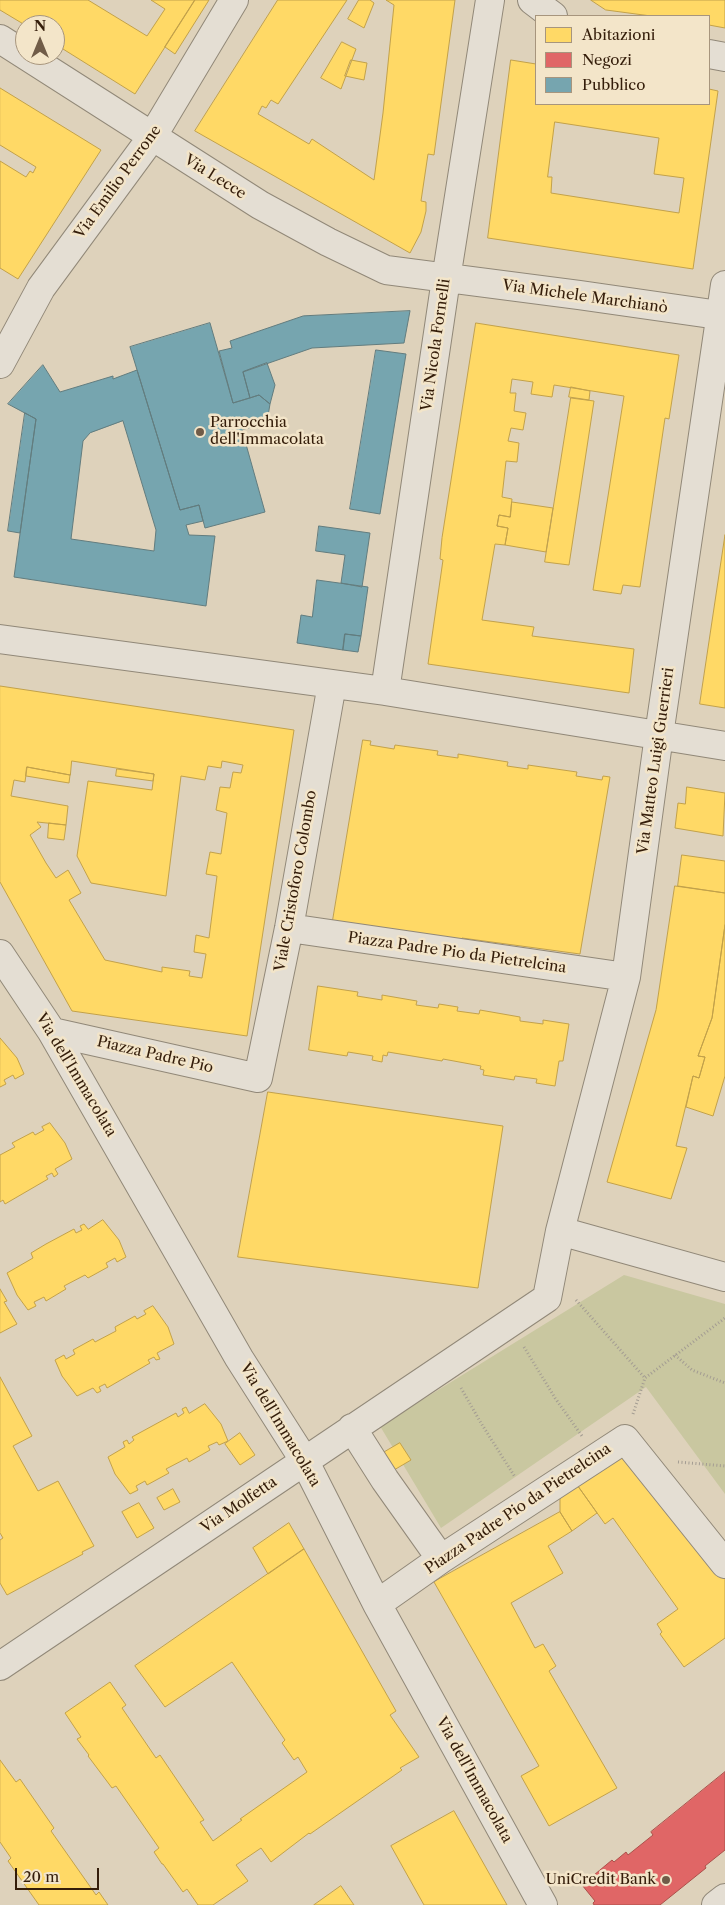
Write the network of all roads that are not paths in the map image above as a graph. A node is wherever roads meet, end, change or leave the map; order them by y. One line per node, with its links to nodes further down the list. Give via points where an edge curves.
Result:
1 (234, 0): 8 (street, Via Emilio Perrone)
2 (490, 0): 9 (street, Via Nicola Fornelli)
3 (532, 0): 4 (street)
4 (552, 15)
5 (0, 40): 8 (street, Via Lecce)
6 (710, 54): 7 (street)
7 (725, 57)
8 (152, 137): 9 (street, Via Lecce, via 260,205 328,242 386,270); 12 (street, Via Emilio Perrone, via 41,288)
9 (446, 279): 11 (street, Via Michele Marchianò); 15 (street, Via Nicola Fornelli)
10 (725, 285): 11 (street, Via Matteo Luigi Guerrieri)
11 (723, 316): 16 (street, Via Matteo Luigi Guerrieri)
12 (0, 364)
13 (0, 639): 14 (street)
14 (332, 684): 15 (street); 18 (street, Viale Cristoforo Colombo)
15 (386, 692): 16 (street)
16 (659, 735): 17 (street); 20 (street, Via Matteo Luigi Guerrieri)
17 (725, 746)
18 (289, 928): 20 (street, Piazza Padre Pio da Pietrelcina); 22 (street, Viale Cristoforo Colombo)
19 (0, 954): 21 (street, Via dell'Immacolata)
20 (626, 978): 23 (street, Via Matteo Luigi Guerrieri)
21 (52, 1032): 22 (street, Piazza Padre Pio); 26 (street, Via dell'Immacolata, via 234,1350)
22 (258, 1078)
23 (560, 1231): 24 (street); 25 (street, Via Molfetta, via 547,1298)
24 (725, 1277)
25 (352, 1428): 26 (street, Via Molfetta); 27 (street)
26 (304, 1460): 29 (street, Via dell'Immacolata); 30 (street, Via Molfetta)
27 (441, 1559): 28 (street, Piazza Padre Pio da Pietrelcina, via 625,1438); 29 (street, Piazza Padre Pio da Pietrelcina)
28 (725, 1564)
29 (378, 1604): 32 (street, Via dell'Immacolata)
30 (0, 1666)
31 (725, 1898): 33 (street)
32 (543, 1905)
33 (716, 1905)

